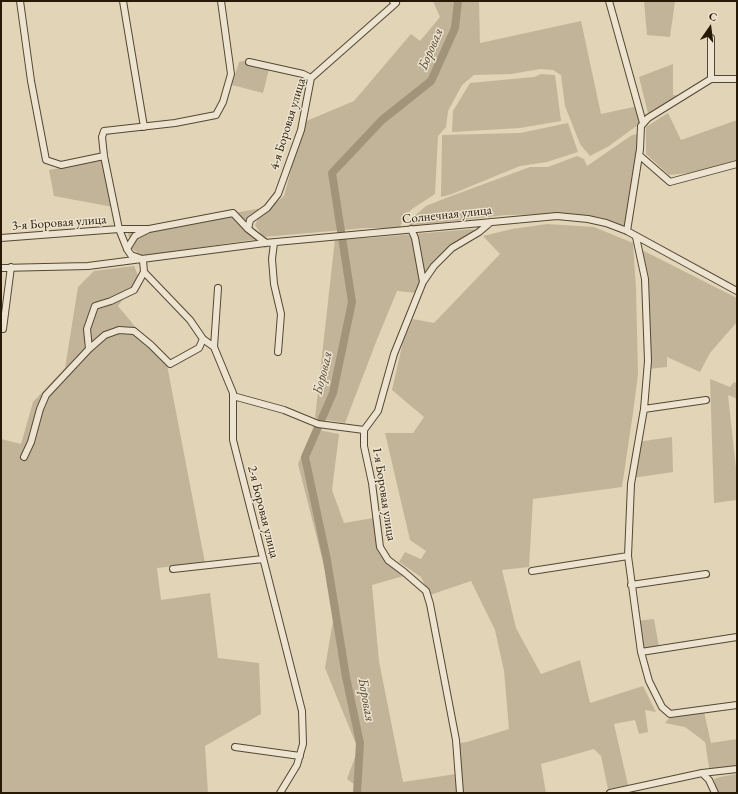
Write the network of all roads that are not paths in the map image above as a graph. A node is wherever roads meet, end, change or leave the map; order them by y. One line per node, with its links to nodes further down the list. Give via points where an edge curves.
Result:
1 (20, 1): 13 (street, via 31,81 46,160 61,165)
2 (123, 1): 12 (street)
3 (221, 1): 12 (street, via 231,74 223,102 216,115)
4 (393, 1): 8 (street, 4-я Боровая улица, via 396,3)
5 (609, 1): 11 (street)
6 (711, 38): 9 (street)
7 (249, 62): 8 (street)
8 (311, 78): 19 (street, 4-я Боровая улица, via 301,130 278,194 267,208 250,220)
9 (711, 79): 10 (street); 11 (street)
10 (737, 79)
11 (642, 123): 14 (street)
12 (144, 127): 13 (street, via 104,131)
13 (104, 156): 17 (street)
14 (639, 156): 15 (street, via 670,182); 21 (street)
15 (737, 164)
16 (493, 221): 20 (street, Солнечная улица); 21 (street, Солнечная улица, via 557,216 588,219); 31 (street, 1-я Боровая улица, via 452,248 434,266)
17 (119, 229): 18 (street, 3-я Боровая улица); 23 (street, 3-я Боровая улица); 26 (street)
18 (149, 229): 19 (street, via 233,213); 26 (street, via 135,236)
19 (248, 229): 24 (street)
20 (411, 230): 25 (street, Солнечная улица); 31 (street, via 415,238)
21 (627, 231): 22 (street, Солнечная улица)
22 (636, 237): 33 (street, Солнечная улица); 41 (street, via 645,279 648,361)
23 (1, 238)
24 (266, 243): 25 (street, Солнечная улица); 27 (street, Солнечная улица)
25 (274, 243): 38 (street, via 274,284 281,314)
26 (127, 249): 27 (street, via 131,255)
27 (143, 260): 29 (street, Солнечная улица, via 88,266); 30 (street)
28 (1, 268): 29 (street, Солнечная улица)
29 (11, 268): 34 (street)
30 (144, 272): 35 (street, via 190,320); 37 (street, via 134,290 96,306 87,329)
31 (423, 282): 42 (street, 1-я Боровая улица, via 394,354 378,411)
32 (218, 288): 36 (street)
33 (737, 291)
34 (3, 329)
35 (203, 339): 36 (street); 37 (street, via 200,348 170,364 134,331 119,330 105,335)
36 (214, 347): 39 (street, 2-я Боровая улица)
37 (90, 349): 43 (street, via 46,395)
38 (278, 352)
39 (233, 396): 42 (street, via 284,410 318,424); 45 (street, 2-я Боровая улица, via 233,440)
40 (706, 400): 41 (street)
41 (644, 409): 44 (street, via 631,484)
42 (364, 430): 58 (street, 1-я Боровая улица, via 364,446 372,483 380,547 388,560 426,591 430,604 456,740)
43 (24, 457)
44 (628, 556): 47 (street); 49 (street)
45 (263, 559): 46 (street); 54 (street, 2-я Боровая улица, via 302,711 303,744)
46 (173, 569)
47 (532, 571)
48 (706, 574): 49 (street)
49 (630, 586): 51 (street)
50 (737, 637): 51 (street)
51 (641, 652): 52 (street, via 656,698 670,714)
52 (737, 705)
53 (235, 747): 54 (street)
54 (300, 756): 57 (street, 2-я Боровая улица)
55 (737, 769): 56 (street)
56 (702, 774): 59 (street); 60 (street, via 709,780)
57 (280, 793)
58 (460, 793)
59 (610, 793)
60 (714, 793)

